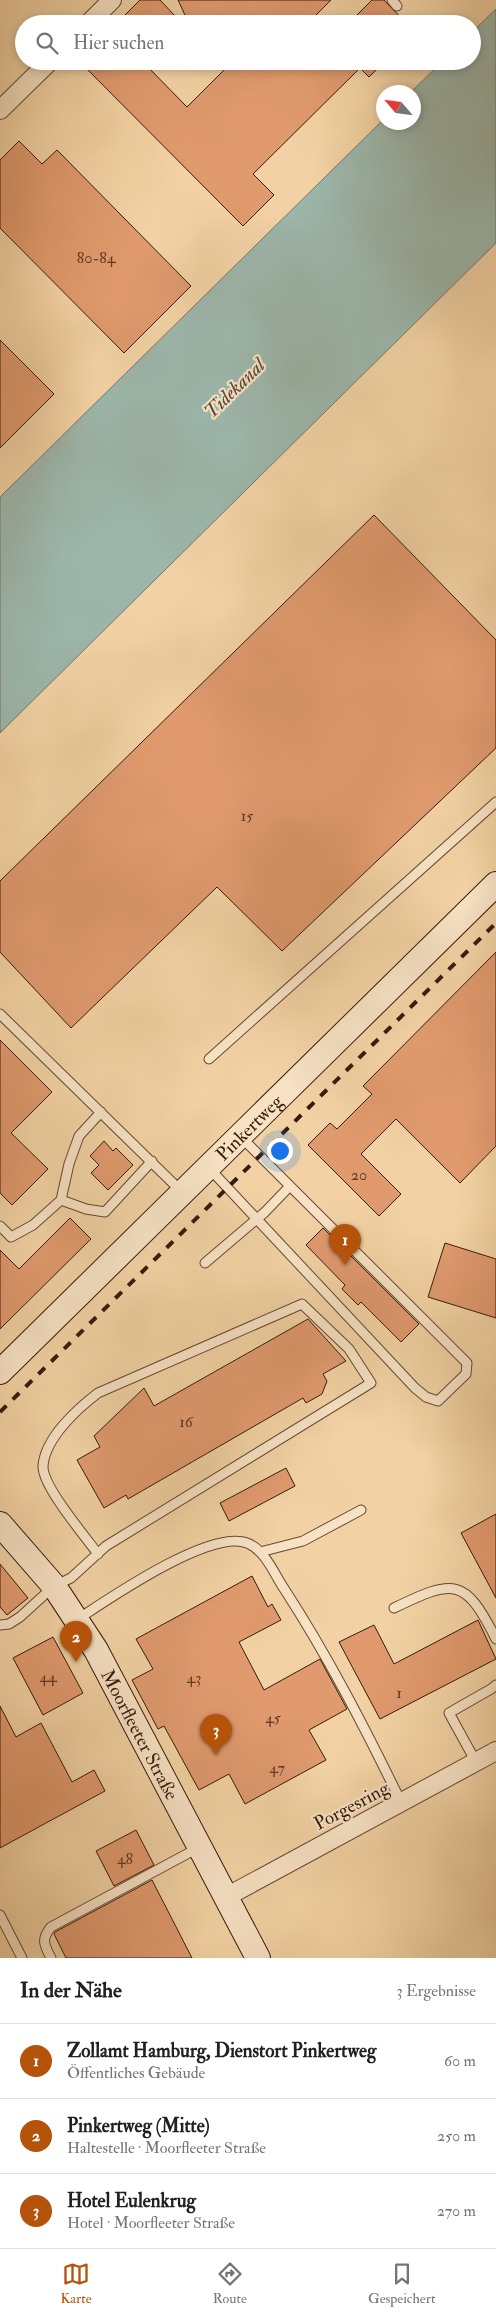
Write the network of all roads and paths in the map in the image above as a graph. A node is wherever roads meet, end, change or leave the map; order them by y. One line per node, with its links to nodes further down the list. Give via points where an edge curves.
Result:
1 (112, 0): 2 (street)
2 (97, 15)
3 (41, 70): 4 (street)
4 (0, 110)
5 (496, 802): 8 (lane)
6 (496, 884): 10 (street, Pinkertweg)
7 (0, 1014): 9 (lane)
8 (209, 1058)
9 (101, 1112): 11 (lane); 15 (lane, via 79,1136)
10 (239, 1136): 12 (street, Pinkertweg); 13 (lane)
11 (152, 1161): 14 (lane); 15 (lane, via 105,1212)
12 (208, 1167): 14 (street, Pinkertweg); 16 (lane)
13 (290, 1186): 16 (lane); 16 (lane, via 468,1363 466,1374 438,1401 426,1397)
14 (182, 1192): 19 (street, Pinkertweg)
15 (61, 1200): 17 (lane, via 33,1225 11,1237)
16 (256, 1220): 18 (lane)
17 (0, 1226)
18 (205, 1263)
19 (0, 1372)
20 (361, 1510): 22 (lane, via 303,1541)
21 (6, 1534): 24 (street, Moorfleeter Straße)
22 (260, 1552): 26 (lane, via 247,1543 220,1542 168,1564); 32 (lane, via 338,1677)
23 (98, 1554): 23 (lane, via 142,1523 371,1383 349,1349 302,1304 98,1393 76,1410 48,1446 43,1467 52,1491); 24 (lane, via 71,1578)
24 (54, 1586): 26 (street, Moorfleeter Straße); 27 (lane, via 20,1617 9,1624)
25 (394, 1608): 28 (lane, via 428,1591 461,1590 472,1598)
26 (78, 1620): 33 (street, Moorfleeter Straße)
27 (0, 1624)
28 (496, 1639)
29 (496, 1685): 31 (lane, via 449,1713)
30 (496, 1751): 31 (street, Porgesring)
31 (476, 1762): 32 (street, Porgesring)
32 (401, 1802): 34 (street, Porgesring)
33 (200, 1847): 34 (street, Moorfleeter Straße); 37 (lane, via 51,1927 44,1936 44,1944)
34 (226, 1897): 38 (street, Moorfleeter Straße)
35 (0, 1915): 36 (lane)
36 (22, 1958)
37 (51, 1958)
38 (258, 1958)

